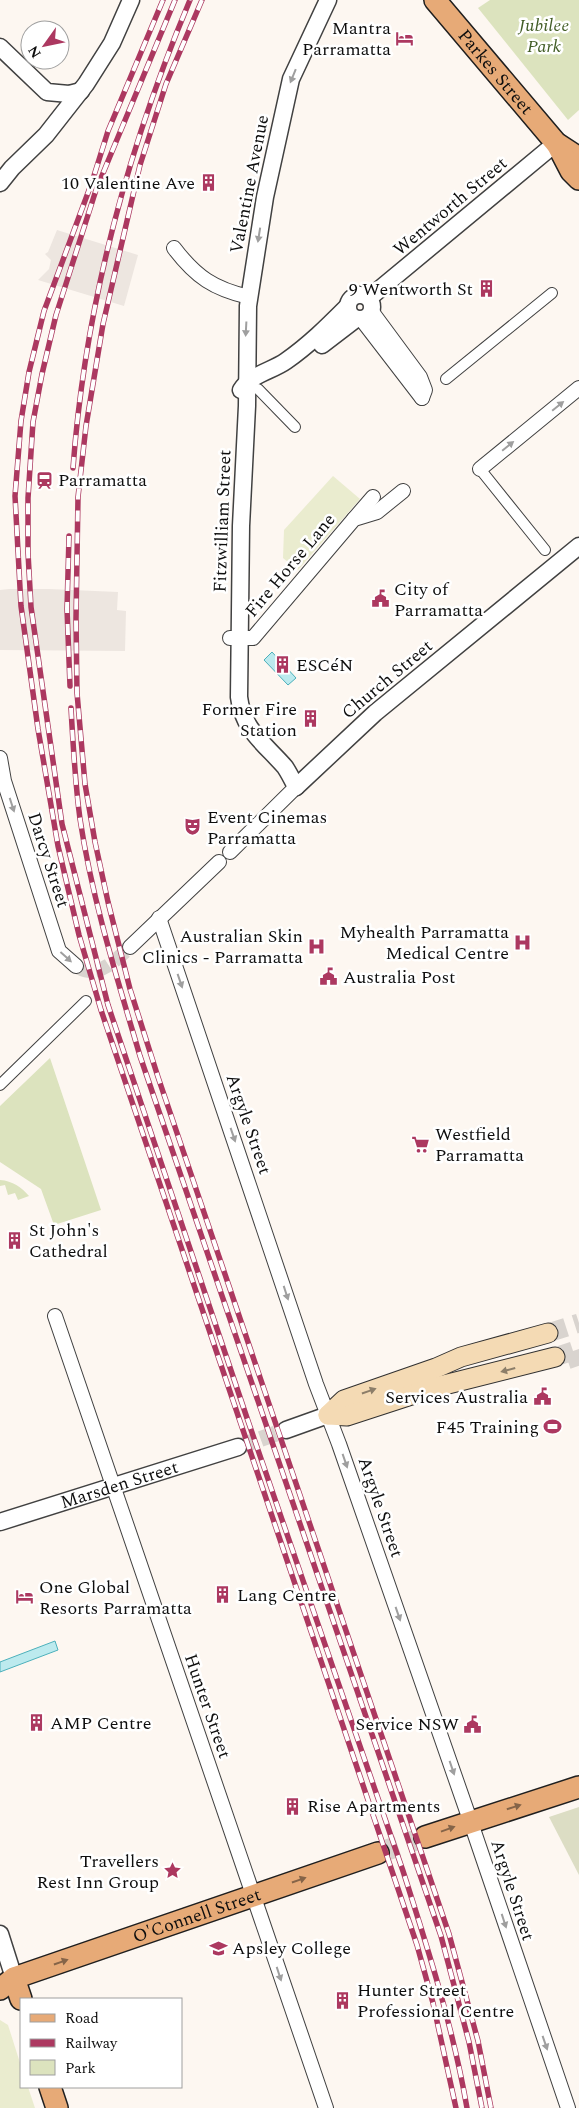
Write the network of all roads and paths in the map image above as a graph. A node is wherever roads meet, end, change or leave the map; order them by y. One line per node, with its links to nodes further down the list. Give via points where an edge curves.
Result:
1 (131, 0): 5 (street, via 112,43)
2 (328, 0): 12 (street, Valentine Avenue, one-way to 12, via 291,79 265,197)
3 (435, 0): 6 (main road, Parkes Street)
4 (0, 47): 5 (street, via 47,92 68,94)
5 (81, 91): 9 (street, via 46,135)
6 (556, 143): 7 (main road, Parkes Street); 8 (main road, Parkes Street, via 570,171); 13 (street, Wentworth Street)
7 (579, 158)
8 (579, 179)
9 (0, 183)
10 (174, 248): 12 (street, via 205,281 228,293)
11 (552, 293): 16 (street)
12 (249, 297): 14 (street, Valentine Avenue, one-way to 14)
13 (361, 311): 13 (street, via 420,377 425,390 422,398); 15 (street, Wentworth Street); 17 (street, Wentworth Street, via 286,372)
14 (246, 352): 15 (street, via 257,370); 17 (street, Valentine Avenue)
15 (265, 372): 17 (street, Wentworth Street)
16 (446, 379)
17 (252, 386): 19 (street, Wentworth Street); 20 (street); 27 (street, Fitzwilliam Street, via 239,393 238,405)
18 (579, 388): 21 (street, one-way to 18)
19 (247, 406): 27 (street, Fitzwilliam Street)
20 (294, 427)
21 (480, 468): 26 (street)
22 (403, 491): 24 (street, Fire Horse Lane, via 377,512)
23 (373, 497): 24 (street)
24 (354, 519): 27 (street, Fire Horse Lane, via 253,638)
25 (579, 546): 29 (street, Church Street, via 374,713)
26 (545, 550)
27 (235, 639): 29 (street, Fitzwilliam Street, via 238,697 244,721 286,768)
28 (0, 758): 34 (street, Darcy Street, one-way to 34, via 4,781 59,951)
29 (296, 787): 30 (street, Church Street)
30 (230, 852)
31 (219, 862): 32 (street)
32 (154, 923): 33 (street); 40 (street, Argyle Street, one-way to 40)
33 (130, 946)
34 (76, 966)
35 (86, 1001): 36 (street)
36 (0, 1085)
37 (55, 1316): 43 (street, Hunter Street)
38 (548, 1333): 40 (main road, one-way to 38, via 344,1400 461,1357)
39 (555, 1357): 40 (main road, one-way to 40, via 436,1387 353,1415)
40 (328, 1415): 41 (street); 46 (street, Argyle Street, one-way to 46)
41 (286, 1430)
42 (238, 1447): 43 (street, Marsden Street)
43 (113, 1486): 44 (street, Marsden Street); 49 (street, Hunter Street)
44 (0, 1522)
45 (579, 1787): 46 (main road, one-way to 45)
46 (470, 1820): 47 (main road, one-way to 46); 56 (street, Argyle Street, one-way to 56)
47 (425, 1837)
48 (378, 1852): 49 (main road, O'Connell Street, one-way to 48)
49 (253, 1896): 51 (main road, O'Connell Street, one-way to 49); 55 (street, Hunter Street, one-way to 55)
50 (0, 1934): 51 (street)
51 (5, 1981): 52 (main road)
52 (21, 1998)
53 (50, 2088): 54 (main road)
54 (57, 2108)
55 (326, 2108)
56 (568, 2108)

